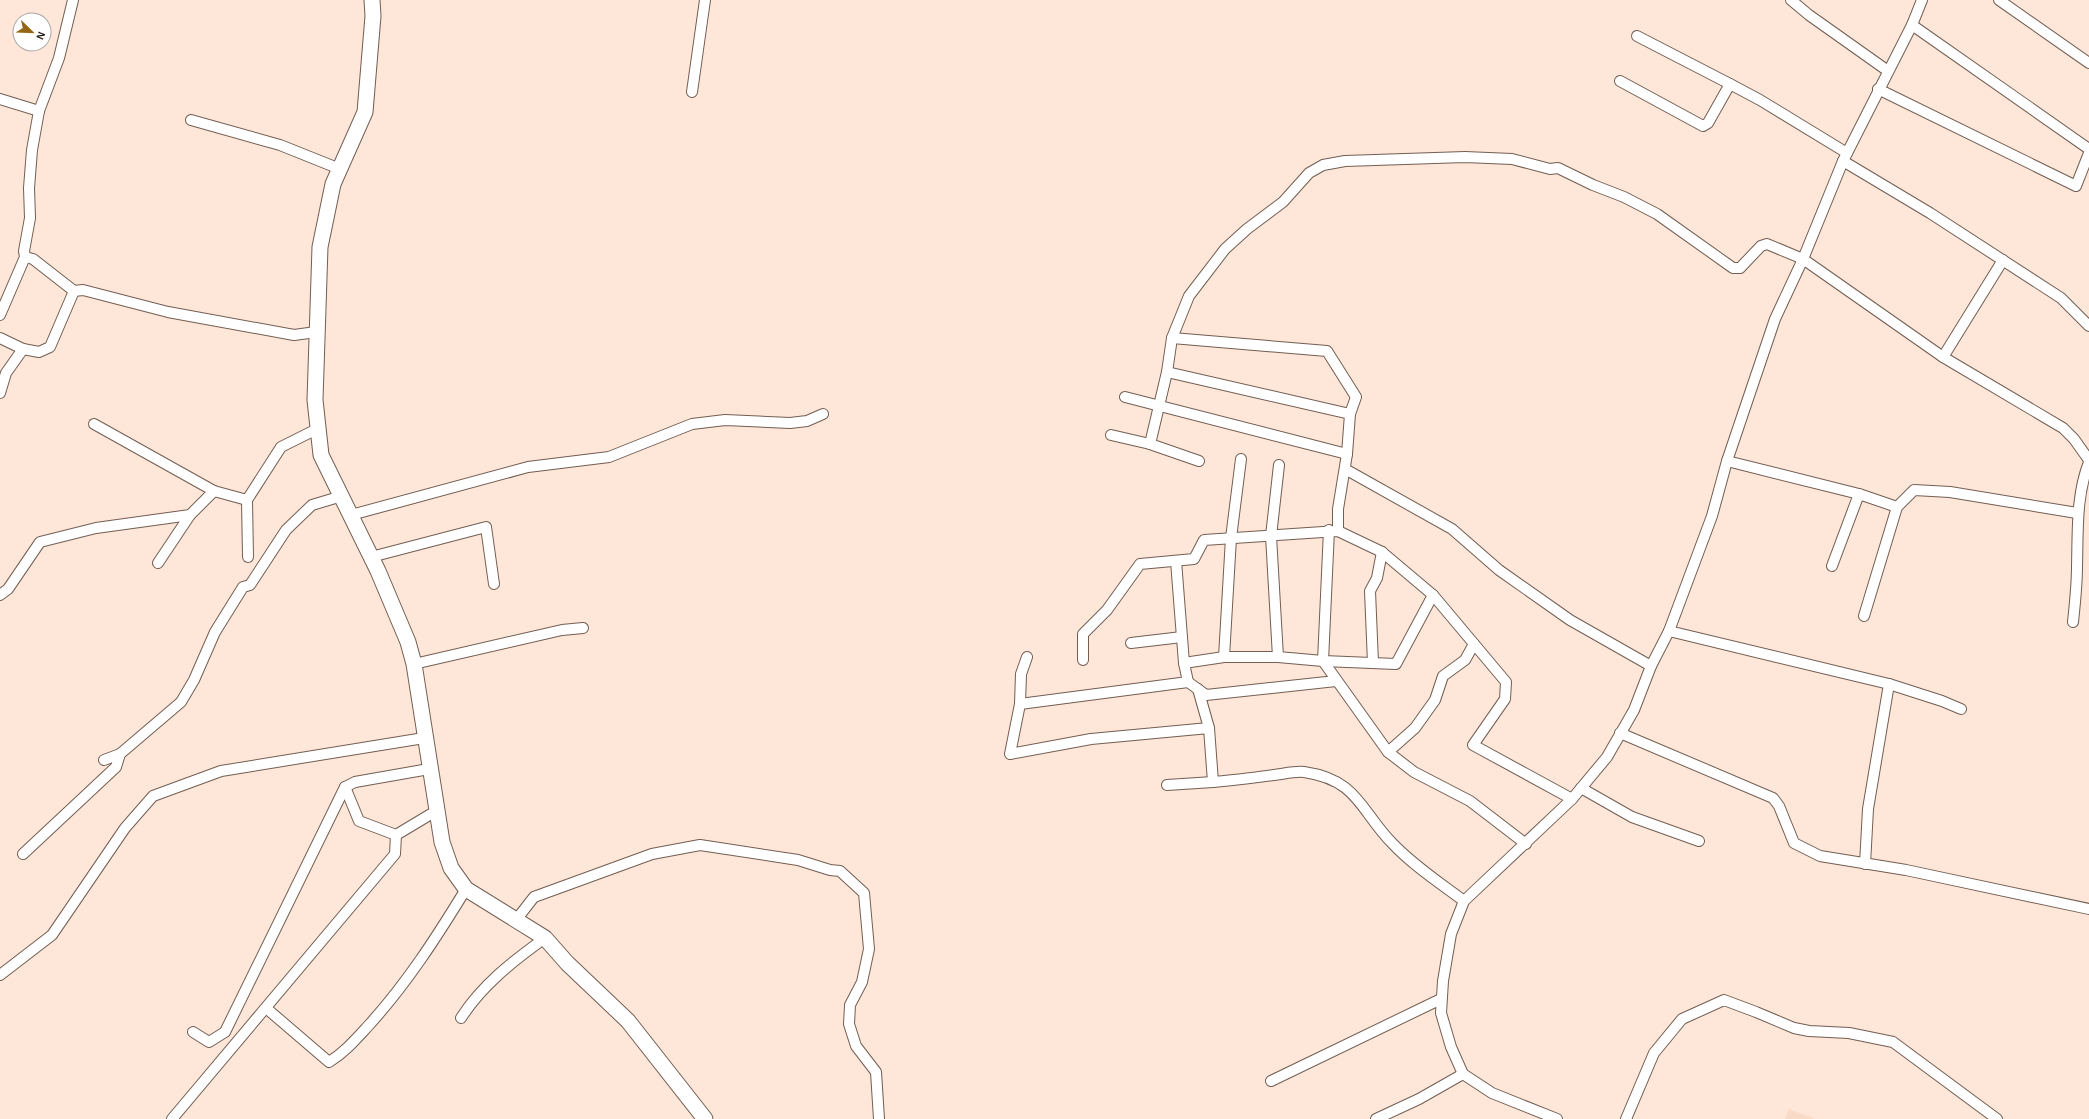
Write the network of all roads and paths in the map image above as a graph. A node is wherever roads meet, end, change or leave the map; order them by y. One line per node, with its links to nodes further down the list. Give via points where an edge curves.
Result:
1 (72, 0): 18 (street, via 58,58)
2 (372, 0): 23 (main road, via 365,112)
3 (705, 0): 16 (street)
4 (1791, 0): 8 (street)
5 (1809, 0): 8 (street)
6 (1922, 0): 9 (street)
7 (1999, 0): 11 (street)
8 (1804, 10): 12 (street)
9 (1912, 25): 12 (street); 20 (street)
10 (1637, 36): 14 (street)
11 (2089, 64)
12 (1888, 72): 15 (street)
13 (1620, 81): 14 (street, via 1703,126 1708,123)
14 (1730, 84): 22 (street)
15 (1878, 89): 21 (street, via 2076,186); 22 (street)
16 (692, 92)
17 (0, 99): 18 (street)
18 (40, 111): 24 (street, via 32,150 30,218)
19 (191, 120): 23 (street, via 280,145)
20 (2089, 149)
21 (2089, 153)
22 (1845, 157): 25 (street); 26 (street)
23 (340, 169): 30 (main road, via 333,184 320,247)
24 (25, 257): 27 (street, via 33,260); 28 (street)
25 (1803, 259): 32 (street, via 1767,244 1761,246 1740,268 1732,268 1657,214 1558,168 1550,169 1512,159 1466,156 1346,161 1324,165 1309,173 1283,202 1225,249 1189,296); 34 (street); 48 (street, via 1775,319)
26 (2003, 260): 29 (street, via 2061,298); 34 (street)
27 (74, 291): 30 (street, via 82,290 168,312 294,335); 33 (street, via 50,347 39,352)
28 (0, 315)
29 (2089, 326)
30 (316, 332): 42 (main road, via 314,400)
31 (0, 338): 33 (street)
32 (1172, 338): 35 (street); 40 (street, via 1327,351 1356,397)
33 (23, 349): 36 (street, via 6,373)
34 (1943, 357): 49 (street, via 2063,428)
35 (1167, 372): 38 (street); 40 (street)
36 (0, 393)
37 (1126, 397): 38 (street)
38 (1159, 406): 44 (street); 45 (street)
39 (823, 414): 59 (street, via 807,421 790,423 725,420 692,424 609,457 528,467)
40 (1350, 414): 45 (street)
41 (94, 424): 52 (street)
42 (317, 429): 54 (main road, via 321,455); 55 (street, via 281,447)
43 (1111, 435): 44 (street)
44 (1150, 444): 47 (street)
45 (1347, 454): 51 (street)
46 (1241, 459): 62 (street)
47 (1199, 461)
48 (1727, 461): 53 (street); 75 (street, via 1712,516)
49 (2089, 461): 57 (street, via 2082,480)
50 (1279, 465): 61 (street)
51 (1345, 469): 60 (street); 87 (street, via 1452,529 1499,570 1570,620)
52 (214, 491): 55 (street); 58 (street)
53 (1859, 494): 56 (street); 68 (street)
54 (342, 496): 59 (main road); 98 (street, via 312,505 286,530 250,585 243,588 215,632 194,680 181,702)
55 (247, 500): 64 (street)
56 (1897, 507): 57 (street, via 1914,490 1921,490 1950,492); 72 (street)
57 (2077, 513): 73 (street, via 2078,568)
58 (190, 515): 67 (street); 70 (street, via 96,528 40,542 8,589)
59 (351, 515): 65 (main road)
60 (1334, 531): 61 (street); 63 (street); 83 (street)
61 (1272, 536): 62 (street); 81 (street)
62 (1231, 538): 66 (street, via 1204,540 1194,559); 80 (street)
63 (1382, 552): 71 (street); 85 (street, via 1377,578 1370,591)
64 (248, 557)
65 (371, 557): 69 (street, via 486,527); 86 (main road, via 408,642)
66 (1176, 561): 76 (street); 82 (street, via 1140,564 1107,610 1083,634)
67 (158, 563)
68 (1832, 566)
69 (494, 584)
70 (0, 595)
71 (1433, 595): 78 (street); 85 (street, via 1396,664)
72 (1864, 616)
73 (2073, 622)
74 (583, 628): 86 (street, via 562,630)
75 (1668, 632): 87 (street); 90 (street)
76 (1182, 637): 77 (street); 84 (street)
77 (1131, 643)
78 (1474, 644): 97 (street, via 1465,660 1443,676 1435,700 1415,728); 105 (street, via 1506,682 1505,699 1473,745)
79 (1026, 657): 92 (street, via 1021,674)
80 (1224, 657): 81 (street); 84 (street)
81 (1278, 657): 83 (street)
82 (1083, 660)
83 (1323, 661): 85 (street); 88 (street)
84 (1184, 663): 89 (street)
85 (1373, 663)
86 (414, 664): 96 (main road)
87 (1651, 666): 95 (street, via 1634,710)
88 (1336, 681): 91 (street, via 1206,695); 97 (street)
89 (1188, 682): 91 (street); 92 (street)
90 (1889, 684): 93 (street); 111 (street, via 1868,809)
91 (1198, 689): 94 (street)
92 (1020, 704): 94 (street, via 1010,754 1091,739)
93 (1961, 709)
94 (1209, 728): 101 (street)
95 (1620, 733): 104 (street, via 1607,757); 111 (street, via 1773,798 1779,806 1794,843 1820,856)
96 (424, 738): 100 (main road); 117 (street, via 221,771 153,796 125,828 52,935)
97 (1388, 752): 109 (street, via 1414,772 1470,801)
98 (120, 754): 99 (street); 110 (street, via 116,767)
99 (104, 760)
100 (429, 769): 103 (street, via 355,782); 106 (main road)
101 (1214, 782): 102 (street); 113 (street, via 1302,772 1321,775 1340,784 1363,805 1393,844)
102 (1166, 785)
103 (345, 787): 107 (street, via 359,821); 121 (street, via 225,1032 209,1042)
104 (1581, 788): 105 (street); 108 (street, via 1632,817)
105 (1572, 799): 109 (street)
106 (436, 811): 107 (street); 112 (main road, via 442,842 451,868)
107 (396, 835): 119 (street, via 395,854)
108 (1699, 841)
109 (1526, 844): 113 (street)
110 (24, 854)
111 (1865, 864): 114 (street, via 1906,870)
112 (466, 889): 115 (main road); 119 (street, via 423,958 383,1010 342,1054 328,1062)
113 (1464, 901): 118 (street, via 1451,934)
114 (2089, 909)
115 (516, 920): 116 (main road); 126 (street, via 534,897 652,854 700,845 798,860 840,871 864,894 869,949 862,982 850,1005 850,1024 856,1046 876,1072)
116 (545, 938): 120 (street, via 512,962 471,1002); 125 (main road, via 567,963 628,1021)
117 (0, 975)
118 (1441, 999): 122 (street, via 1441,1013 1451,1047); 123 (street)
119 (266, 1008): 124 (street)
120 (461, 1018)
121 (193, 1032)
122 (1463, 1074): 127 (street); 128 (street, via 1492,1093)
123 (1271, 1081)
124 (172, 1119)
125 (706, 1119)
126 (879, 1119)
127 (1376, 1119)
128 (1557, 1119)
129 (1626, 1119): 130 (street, via 1658,1048 1682,1019 1724,1000 1794,1028 1849,1033 1893,1042)
130 (1997, 1119)

